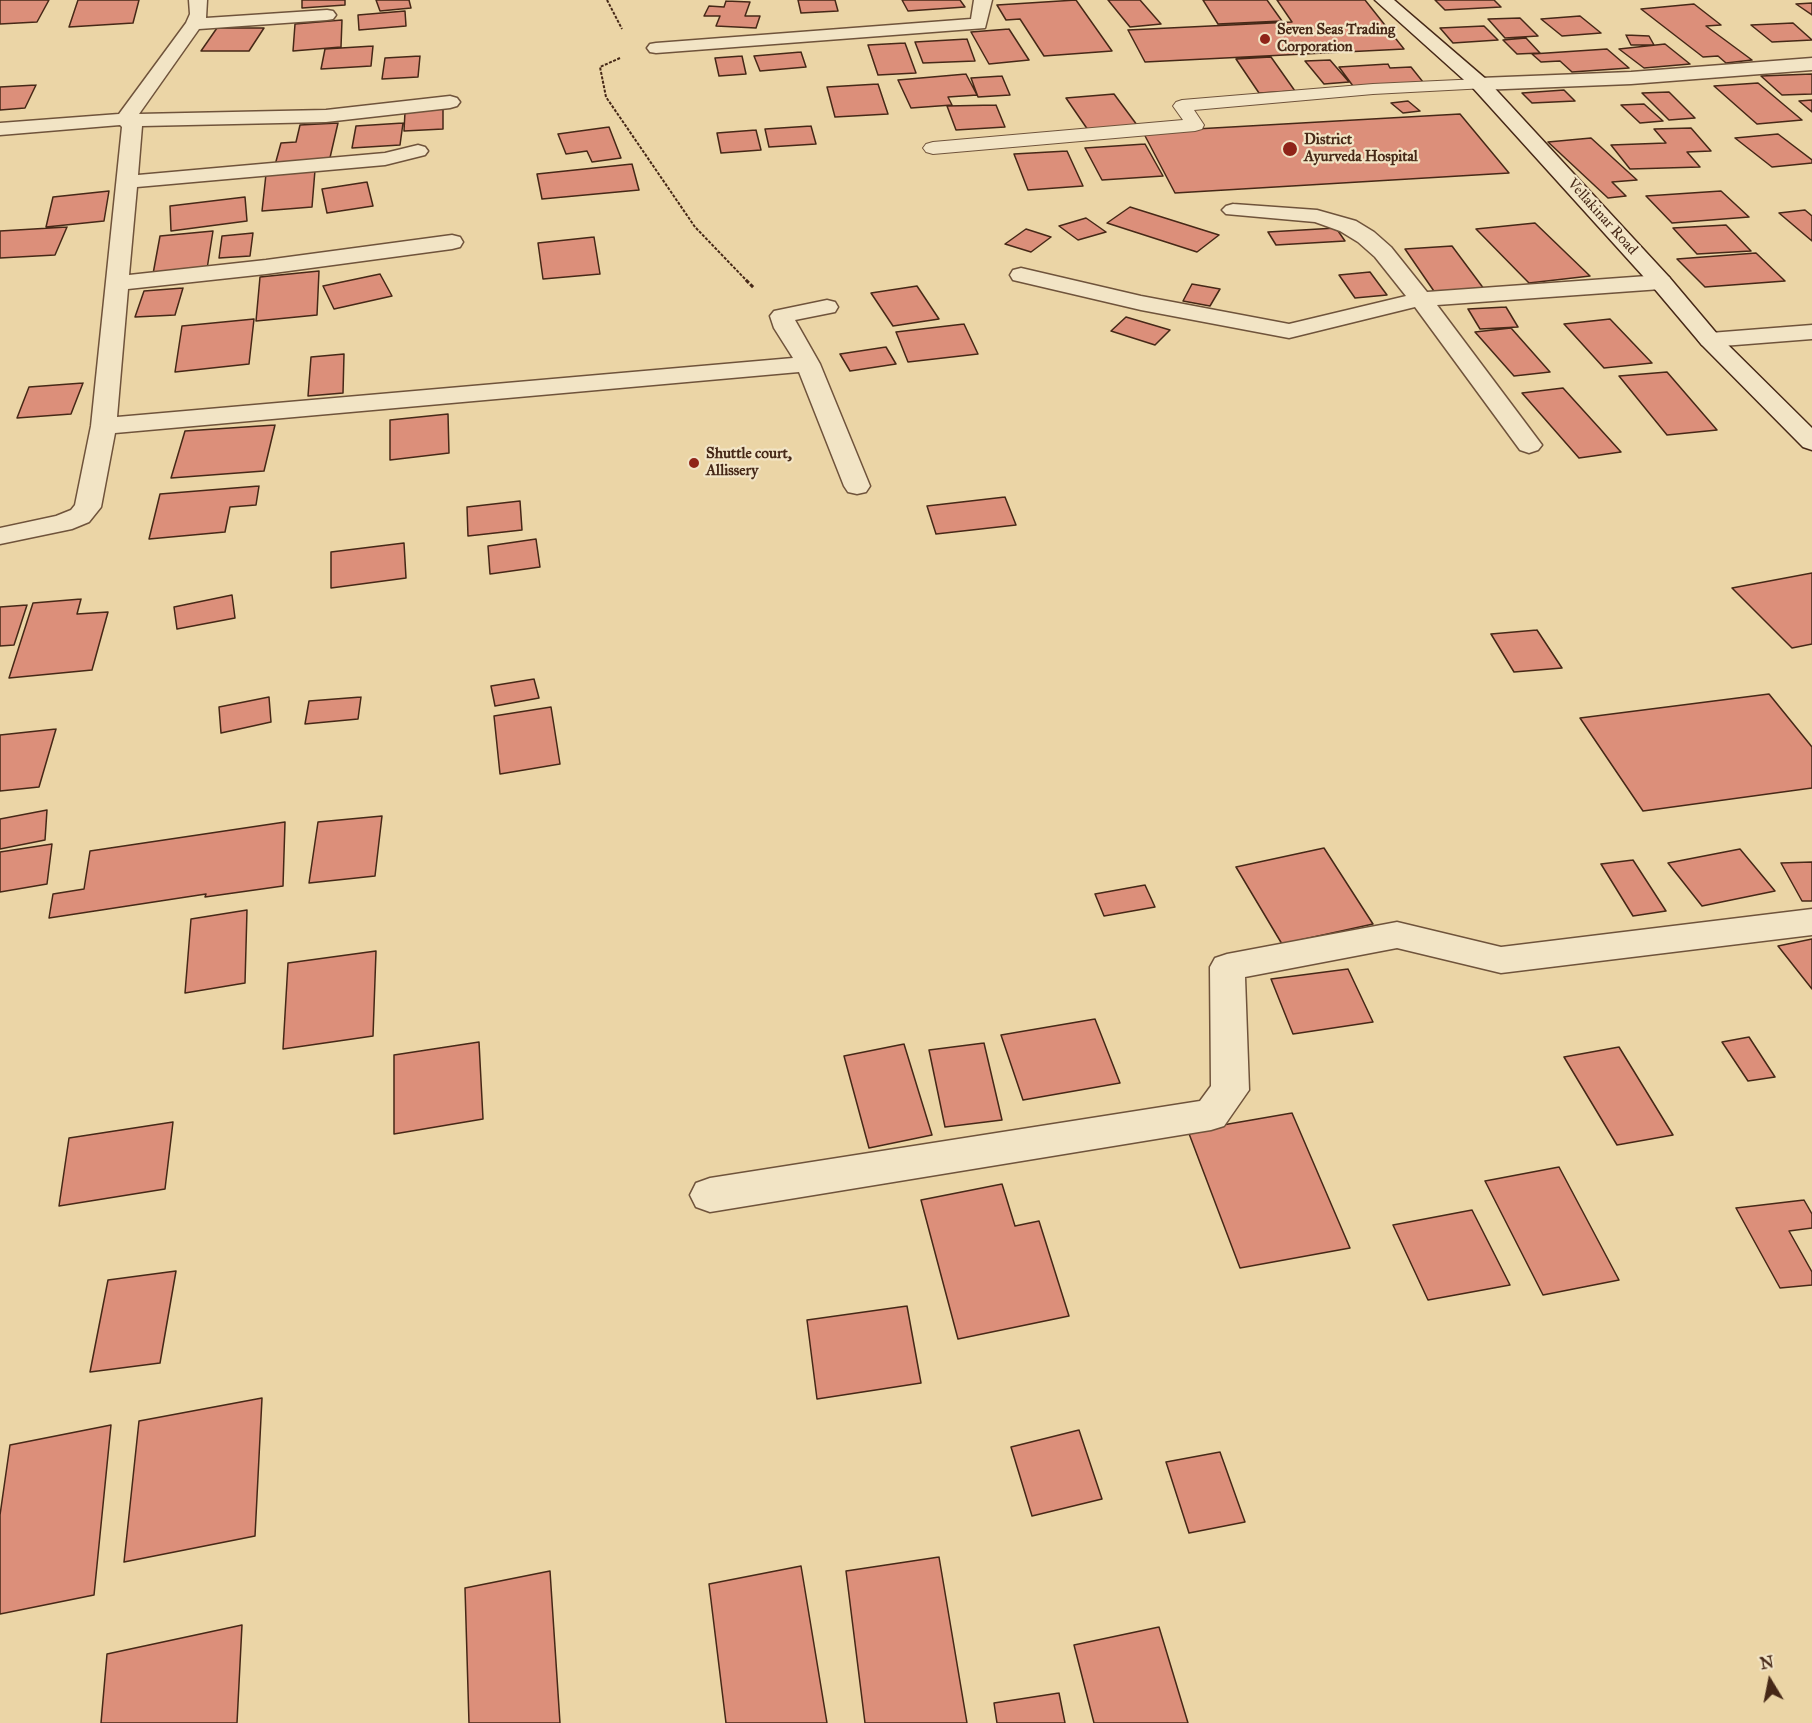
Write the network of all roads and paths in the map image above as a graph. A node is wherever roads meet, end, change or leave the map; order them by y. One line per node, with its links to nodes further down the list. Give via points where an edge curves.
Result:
1 (198, 0): 5 (street, via 200,14)
2 (983, 0): 6 (street, via 979,24)
3 (1384, 0): 9 (street, Vellakinar Road)
4 (327, 15): 5 (street)
5 (194, 24): 11 (street)
6 (656, 48)
7 (612, 60): 23 (path, via 600,67 606,97 695,227)
8 (1812, 64): 9 (street, via 1631,78)
9 (1480, 84): 13 (lane, via 1373,88 1182,106 1195,125); 19 (street, Vellakinar Road)
10 (450, 102): 11 (street, via 326,116)
11 (126, 119): 12 (street); 15 (street, via 132,126)
12 (0, 129)
13 (933, 148)
14 (418, 151): 15 (street, via 385,159)
15 (128, 182): 20 (street)
16 (1233, 210): 21 (street, via 1317,216 1348,226 1383,252)
17 (452, 242): 20 (street)
18 (1022, 275): 21 (street, via 1289,331)
19 (1661, 282): 21 (street); 25 (street, Vellakinar Road)
20 (118, 283): 27 (street)
21 (1421, 299): 29 (street)
22 (827, 306): 23 (street)
23 (782, 316): 26 (street)
24 (1812, 332): 25 (street)
25 (1710, 340): 28 (street, Vellakinar Road)
26 (799, 365): 27 (street); 30 (street)
27 (104, 426): 31 (street, via 88,507 80,516)
28 (1812, 442)
29 (1529, 444)
30 (857, 486)
31 (0, 536)
32 (1812, 922): 33 (street, via 1501,960 1397,935 1227,967 1230,1090 1211,1115)
33 (711, 1195)

